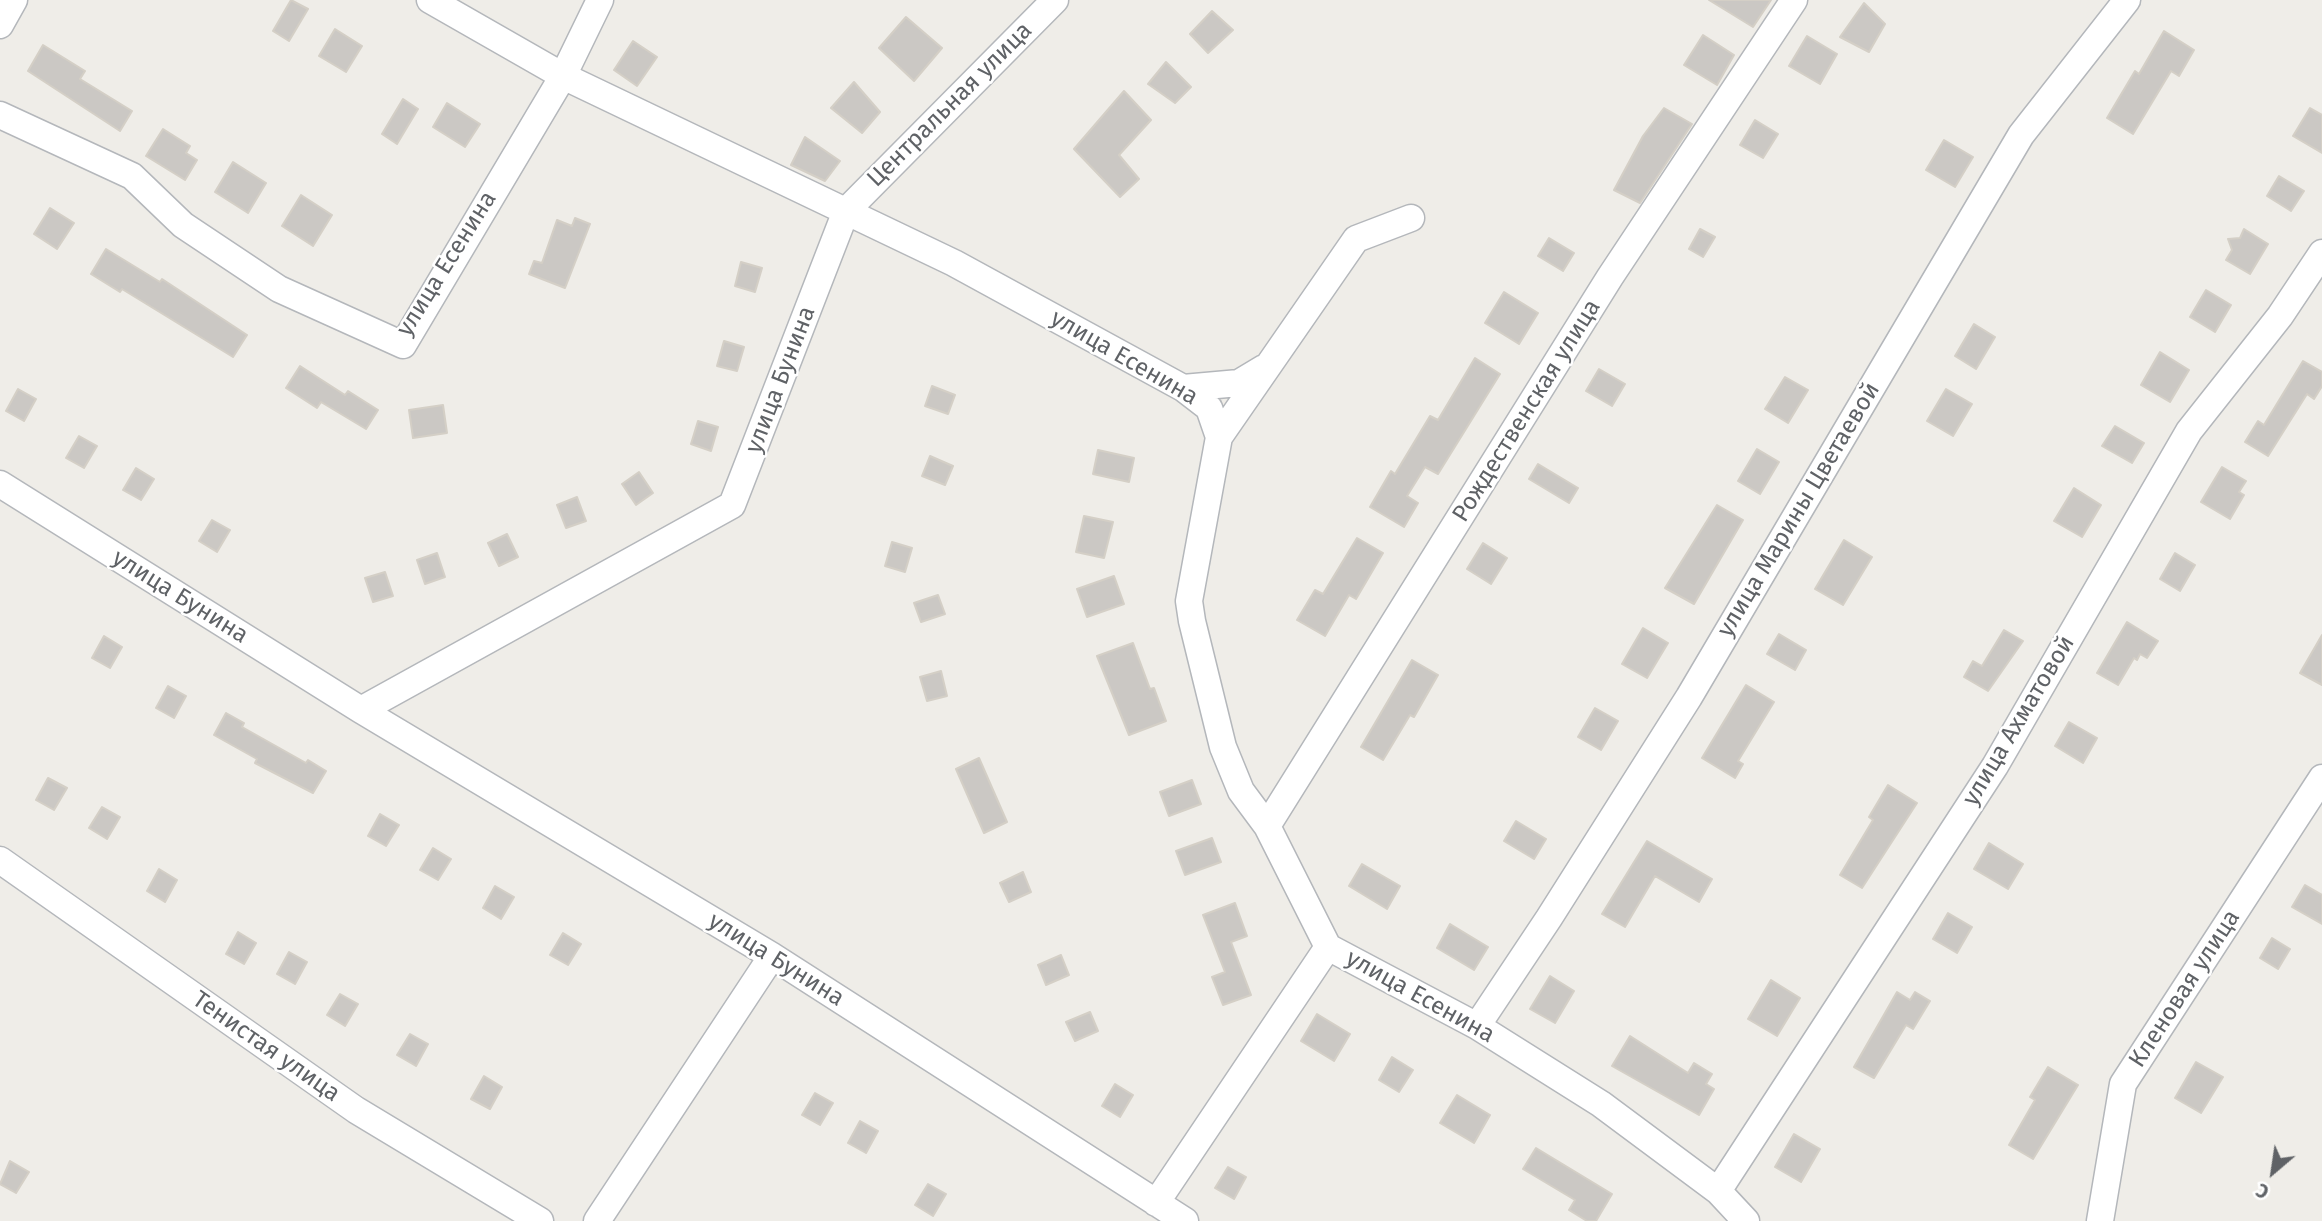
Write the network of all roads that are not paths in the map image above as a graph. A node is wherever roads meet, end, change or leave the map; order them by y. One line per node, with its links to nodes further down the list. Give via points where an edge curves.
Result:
1 (430, 0): 6 (street, улица Есенина)
2 (600, 0): 6 (street)
3 (1055, 0): 8 (street, Центральная улица)
4 (1794, 0): 17 (street, Рождественская улица, via 1610,277)
5 (2127, 0): 21 (street, улица Марины Цветаевой, via 2021,135 1689,697)
6 (563, 76): 7 (street, улица Есенина, via 403,345 278,289 183,225 132,176); 8 (street, улица Есенина)
7 (0, 115)
8 (846, 211): 12 (street, улица Есенина, via 954,263); 15 (street, улица Бунина, via 732,505)
9 (1411, 218): 11 (street, via 1356,239)
10 (2322, 253): 22 (street, улица Ахматовой, via 2280,316 2189,431 1995,766)
11 (1272, 363): 12 (street, via 1239,383); 13 (street)
12 (1183, 388): 13 (street, улица Есенина, via 1209,408)
13 (1219, 438): 17 (street, улица Есенина, via 1189,601 1223,747 1241,791)
14 (0, 484): 15 (street, улица Бунина)
15 (361, 710): 20 (street, улица Бунина)
16 (2322, 778): 28 (street, Кленовая улица, via 2123,1084)
17 (1267, 826): 19 (street, улица Есенина)
18 (0, 860): 24 (street, Тенистая улица, via 356,1110)
19 (1328, 947): 21 (street, улица Есенина); 23 (street)
20 (772, 956): 23 (street, улица Бунина); 25 (street)
21 (1477, 1026): 22 (street, улица Есенина, via 1601,1104)
22 (1718, 1191): 27 (street, улица Есенина)
23 (1156, 1203): 26 (street, улица Бунина)
24 (540, 1221)
25 (597, 1221)
26 (1185, 1221)
27 (1746, 1221)
28 (2100, 1221)

